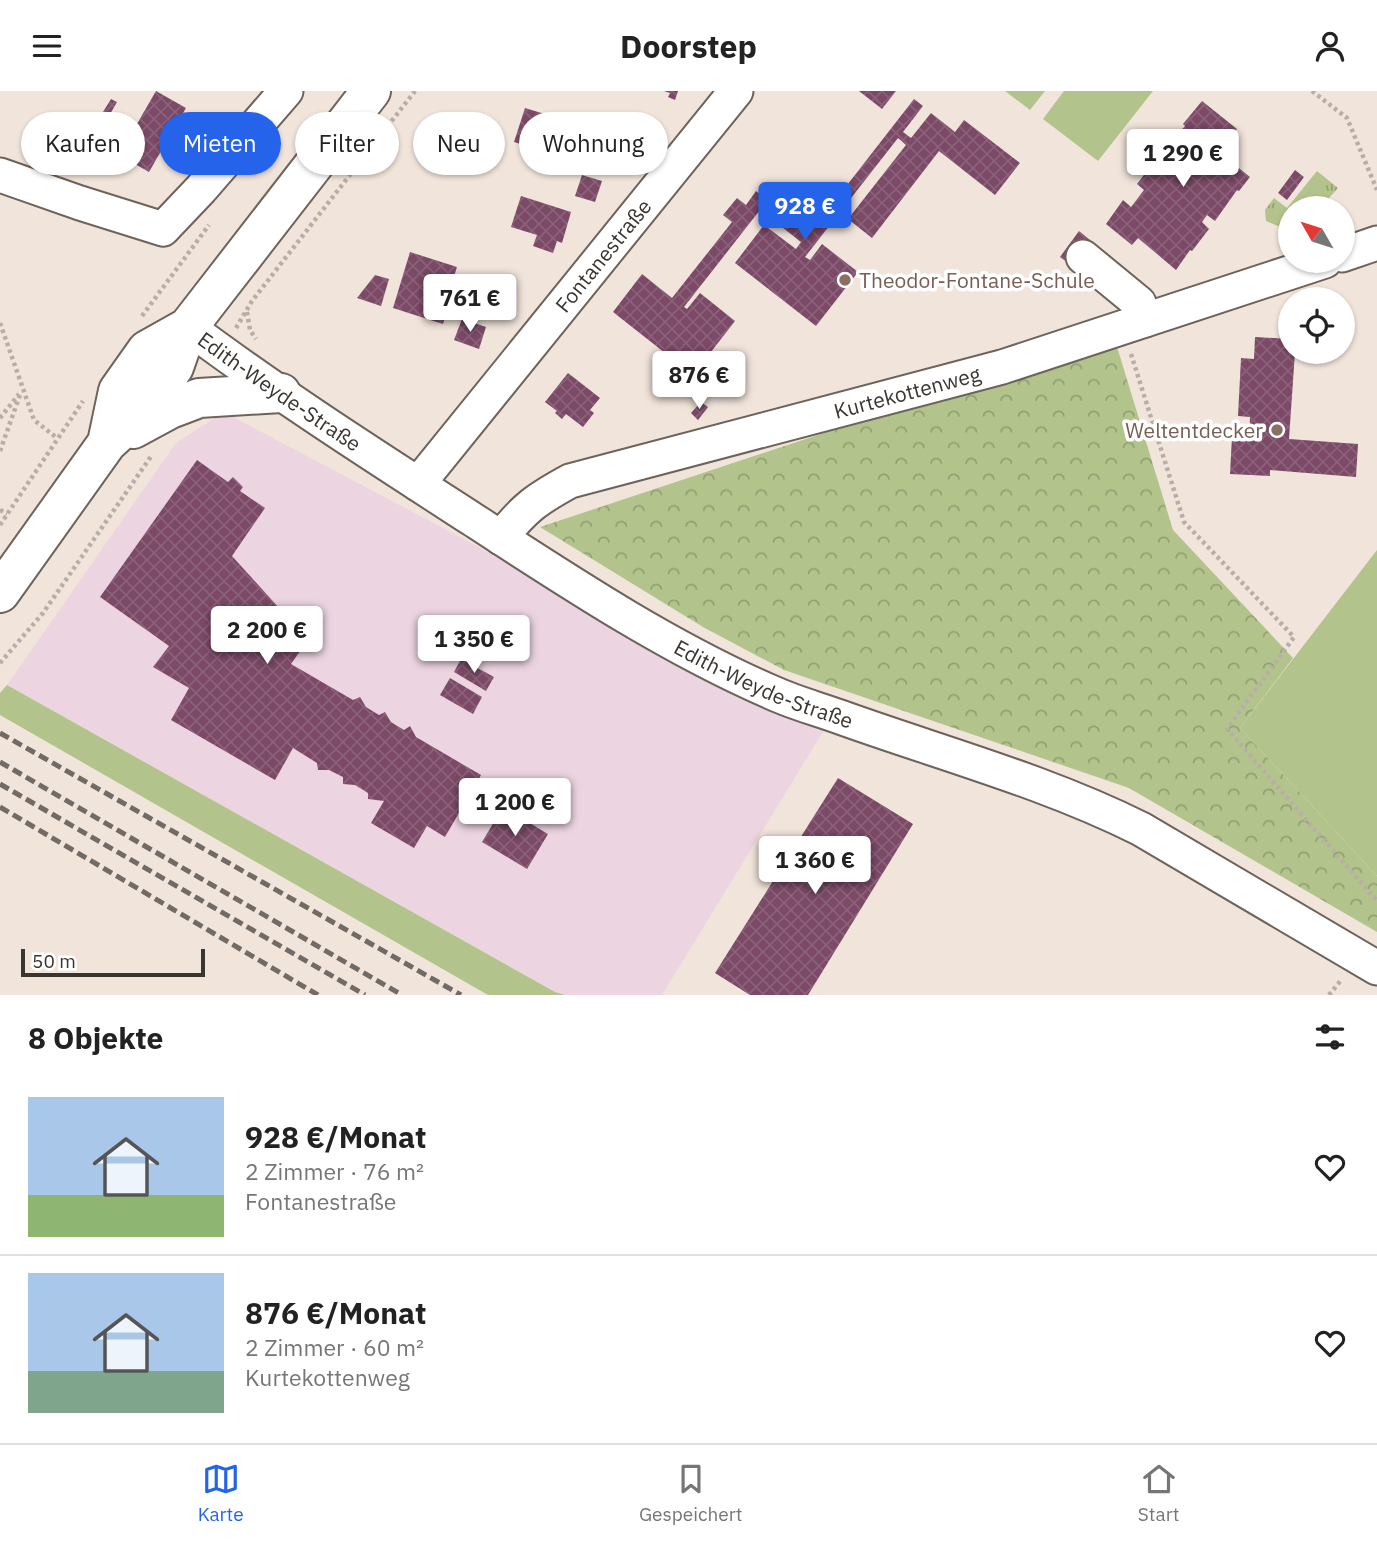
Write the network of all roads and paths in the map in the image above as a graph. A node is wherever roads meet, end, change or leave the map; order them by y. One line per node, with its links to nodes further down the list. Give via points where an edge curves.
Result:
1 (286, 91): 6 (street, via 163,229)
2 (371, 91): 15 (main road)
3 (415, 91): 12 (path)
4 (736, 91): 24 (street, Fontanestraße)
5 (1312, 91): 7 (path, via 1347,118)
6 (0, 175)
7 (1377, 190)
8 (1377, 243): 9 (street)
9 (1355, 251)
10 (1083, 257): 14 (street, via 1139,303)
11 (1289, 273): 14 (street, Kurtekottenweg)
12 (247, 312)
13 (0, 323): 16 (path)
14 (1134, 324): 28 (street, Kurtekottenweg, via 1002,367 570,481 521,512); 31 (path, via 1184,521 1294,637 1227,729)
15 (188, 327): 18 (street, Edith-Weyde-Straße); 21 (main road, via 147,350 118,391)
16 (22, 391): 19 (path); 20 (path, via 34,420); 23 (path)
17 (89, 392): 20 (path)
18 (281, 393): 21 (main road, via 199,398); 24 (street, Edith-Weyde-Straße)
19 (0, 418)
20 (57, 438): 26 (path)
21 (107, 443): 29 (main road)
22 (157, 448): 30 (path, via 43,613)
23 (0, 451)
24 (418, 484): 28 (street, Edith-Weyde-Straße)
25 (0, 510): 26 (path)
26 (7, 514): 27 (path)
27 (0, 525)
28 (501, 538): 32 (street, Edith-Weyde-Straße, via 709,664 776,695 1110,813)
29 (0, 593)
30 (0, 663)
31 (1377, 901)
32 (1377, 968)

